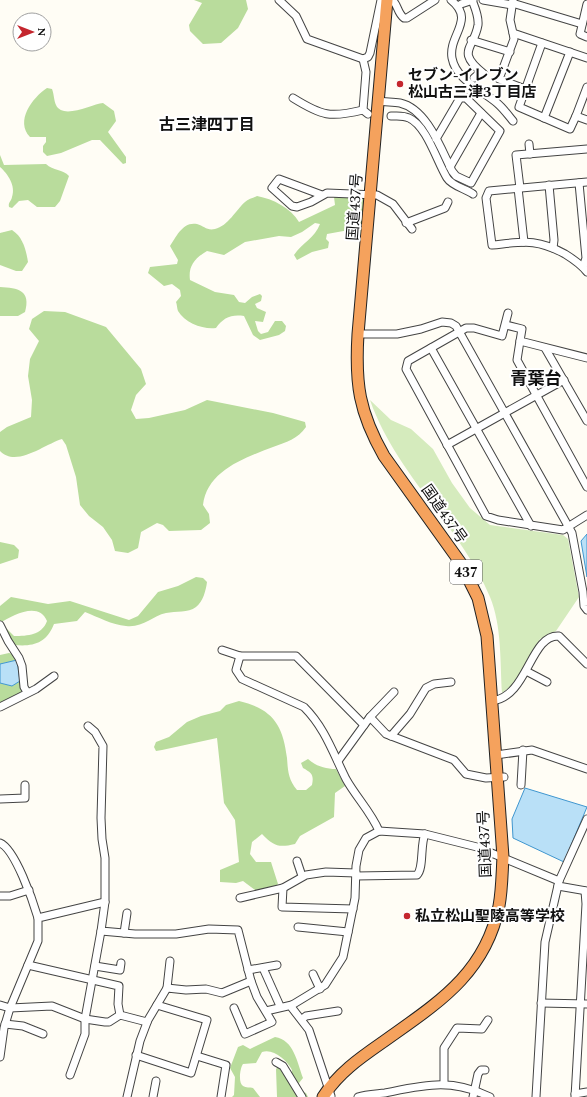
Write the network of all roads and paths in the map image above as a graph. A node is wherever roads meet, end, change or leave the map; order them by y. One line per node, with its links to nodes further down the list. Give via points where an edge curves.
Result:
1 (279, 0): 20 (street, via 296,16 310,42)
2 (381, 0): 20 (street, via 370,53)
3 (387, 0): 25 (highway, 国道437号 / 437)
4 (393, 0): 5 (street, via 399,14 407,18); 25 (highway, 国道437号 / 437)
5 (435, 0)
6 (451, 0): 31 (street, via 462,15 462,22 453,43 452,59 455,66 462,76 498,104)
7 (472, 0): 10 (street); 15 (street, via 478,16 478,25)
8 (483, 0): 9 (street)
9 (512, 3): 12 (street); 13 (street, via 510,27)
10 (461, 4)
11 (587, 4): 12 (street)
12 (582, 24): 14 (street, via 580,34)
13 (513, 33): 16 (street); 17 (street)
14 (587, 37)
15 (471, 40): 17 (street); 21 (street, via 469,56 482,73)
16 (542, 43): 18 (street); 22 (street)
17 (510, 52): 22 (street, via 499,79)
18 (570, 52): 19 (street); 29 (street)
19 (587, 58)
20 (363, 59): 24 (street, via 366,72 366,112 328,115)
21 (474, 78)
22 (526, 88): 29 (street, via 519,107)
23 (587, 89): 28 (street)
24 (293, 98)
25 (382, 101): 32 (street, via 402,103 413,110 424,120); 43 (highway, 国道437号 / 437)
26 (481, 113): 32 (street, via 466,98 460,98); 36 (street); 36 (street, via 500,132 471,183 456,176)
27 (391, 116): 41 (street, via 410,118 417,124 448,179)
28 (576, 116): 29 (street, via 570,129); 30 (street)
29 (544, 118)
30 (587, 120)
31 (513, 121)
32 (436, 139): 36 (street)
33 (529, 144): 35 (street)
34 (587, 149): 35 (street)
35 (530, 154): 40 (street, via 516,155)
36 (450, 167)
37 (587, 182): 38 (street)
38 (578, 183): 39 (street); 49 (street)
39 (550, 185): 40 (street); 48 (street)
40 (519, 188): 47 (street); 47 (street, via 489,191 486,198 492,245)
41 (473, 194)
42 (322, 195): 42 (street, via 297,207 292,206 272,188 279,178); 43 (street, via 335,192)
43 (374, 195): 45 (street, via 393,204); 53 (highway, 国道437号 / 437)
44 (448, 202): 45 (street, via 445,208)
45 (406, 223): 46 (street)
46 (412, 229)
47 (524, 242): 48 (street, via 543,243)
48 (553, 248): 49 (street)
49 (585, 269)
50 (508, 313): 51 (street)
51 (506, 325): 52 (street, via 502,336 474,328); 54 (street, via 522,329)
52 (460, 331): 53 (street, via 447,322 408,332 386,335); 55 (street); 60 (street)
53 (361, 334): 79 (highway, 国道437号 / 437, via 365,395 380,437 465,559 484,595 494,635)
54 (520, 341): 56 (street); 59 (street, via 517,360)
55 (431, 348): 62 (street); 63 (street, via 408,361 406,369)
56 (545, 348): 57 (street); 58 (street)
57 (587, 358)
58 (564, 380): 59 (street); 61 (street)
59 (536, 395): 60 (street); 64 (street)
60 (505, 412): 62 (street); 67 (street)
61 (587, 421)
62 (476, 428): 63 (street); 66 (street)
63 (447, 444): 66 (street, via 486,516)
64 (587, 487)
65 (587, 515): 67 (street)
66 (531, 526): 67 (street, via 556,530)
67 (568, 527): 68 (street, via 575,547 584,592 584,606)
68 (587, 610)
69 (0, 625): 77 (street, via 19,658)
70 (222, 650): 71 (street)
71 (240, 656): 82 (street, via 296,656); 87 (street, via 237,675 272,694 304,707 320,726)
72 (587, 664): 73 (street, via 557,635 543,642)
73 (526, 672): 76 (street); 79 (street, via 516,689 506,698)
74 (54, 676): 77 (street)
75 (451, 682): 84 (street, via 434,684 426,688 410,714)
76 (547, 682)
77 (27, 692): 80 (street)
78 (394, 692): 81 (street)
79 (495, 700): 86 (highway, 国道437号 / 437)
80 (0, 707)
81 (370, 717): 82 (street); 84 (street)
82 (364, 725): 87 (street)
83 (88, 726): 107 (street, via 98,735 103,746 101,818 105,858)
84 (391, 736): 89 (street, via 454,760 466,774)
85 (523, 750): 86 (street); 88 (street, via 532,750); 91 (street)
86 (499, 754): 89 (highway, 国道437号 / 437)
87 (338, 761): 94 (street)
88 (587, 769)
89 (500, 777): 97 (highway, 国道437号 / 437)
90 (25, 785): 92 (street, via 25,798)
91 (521, 785)
92 (0, 799)
93 (587, 819): 101 (street)
94 (379, 831): 95 (street); 99 (street, via 361,844)
95 (425, 834): 97 (street); 99 (street, via 422,841 421,869 417,875)
96 (0, 843): 103 (street, via 7,847)
97 (505, 858): 101 (street); 154 (highway, 国道437号 / 437, via 508,890 504,916 485,962 475,976 442,1007 352,1073)
98 (297, 862): 100 (street)
99 (356, 874): 100 (street, via 326,872); 108 (street)
100 (302, 876): 102 (street)
101 (558, 884): 104 (street); 128 (street, via 545,942)
102 (283, 888): 106 (street); 108 (street, via 282,907)
103 (29, 890): 105 (street, via 10,896); 110 (street)
104 (586, 891): 115 (street)
105 (0, 896)
106 (240, 898)
107 (105, 902): 110 (street); 112 (street)
108 (353, 909): 113 (street)
109 (127, 913): 114 (street)
110 (38, 918): 118 (street, via 38,941)
111 (298, 927): 113 (street)
112 (101, 931): 114 (street); 120 (street)
113 (348, 932): 127 (street, via 340,964)
114 (124, 933): 122 (street, via 176,934 209,929 238,930)
115 (585, 944): 129 (street)
116 (170, 961): 126 (street)
117 (121, 963): 120 (street, via 120,970)
118 (28, 965): 124 (street); 134 (street)
119 (277, 965): 121 (street)
120 (95, 966): 124 (street)
121 (263, 968): 122 (street); 133 (street)
122 (248, 970): 125 (street)
123 (313, 974): 127 (street)
124 (92, 979): 138 (street, via 119,986); 139 (street)
125 (251, 981): 126 (street, via 222,994 206,989); 136 (street)
126 (167, 988): 131 (street)
127 (320, 989): 132 (street)
128 (541, 1003): 129 (street); 163 (street)
129 (584, 1004): 156 (street)
130 (0, 1005): 134 (street)
131 (157, 1005): 142 (street); 146 (street, via 206,1020)
132 (292, 1005): 133 (street); 140 (street)
133 (280, 1006): 136 (street)
134 (10, 1008): 139 (street, via 52,1006); 143 (street)
135 (234, 1008): 136 (street, via 245,1034 272,1022)
136 (266, 1011)
137 (338, 1011): 140 (street, via 306,1016)
138 (120, 1015): 139 (street, via 110,1022); 142 (street)
139 (85, 1019): 150 (street, via 85,1034)
140 (302, 1019): 154 (street, via 310,1030)
141 (488, 1020): 152 (street, via 482,1029 457,1028 444,1048)
142 (147, 1022): 145 (street)
143 (5, 1024): 144 (street, via 23,1026); 147 (street)
144 (43, 1034)
145 (136, 1055): 146 (street, via 192,1074); 157 (street)
146 (197, 1056): 159 (street, via 226,1065)
147 (0, 1057)
148 (276, 1062): 160 (street, via 283,1066)
149 (485, 1070): 155 (street, via 480,1070)
150 (70, 1075)
151 (156, 1081): 158 (street)
152 (444, 1084): 155 (street); 161 (street, via 417,1086)
153 (587, 1092): 156 (street)
154 (328, 1094)
155 (473, 1094): 162 (street)
156 (575, 1095)
157 (126, 1097)
158 (153, 1097)
159 (221, 1097)
160 (302, 1097)
161 (358, 1097)
162 (490, 1097)
163 (536, 1097)

